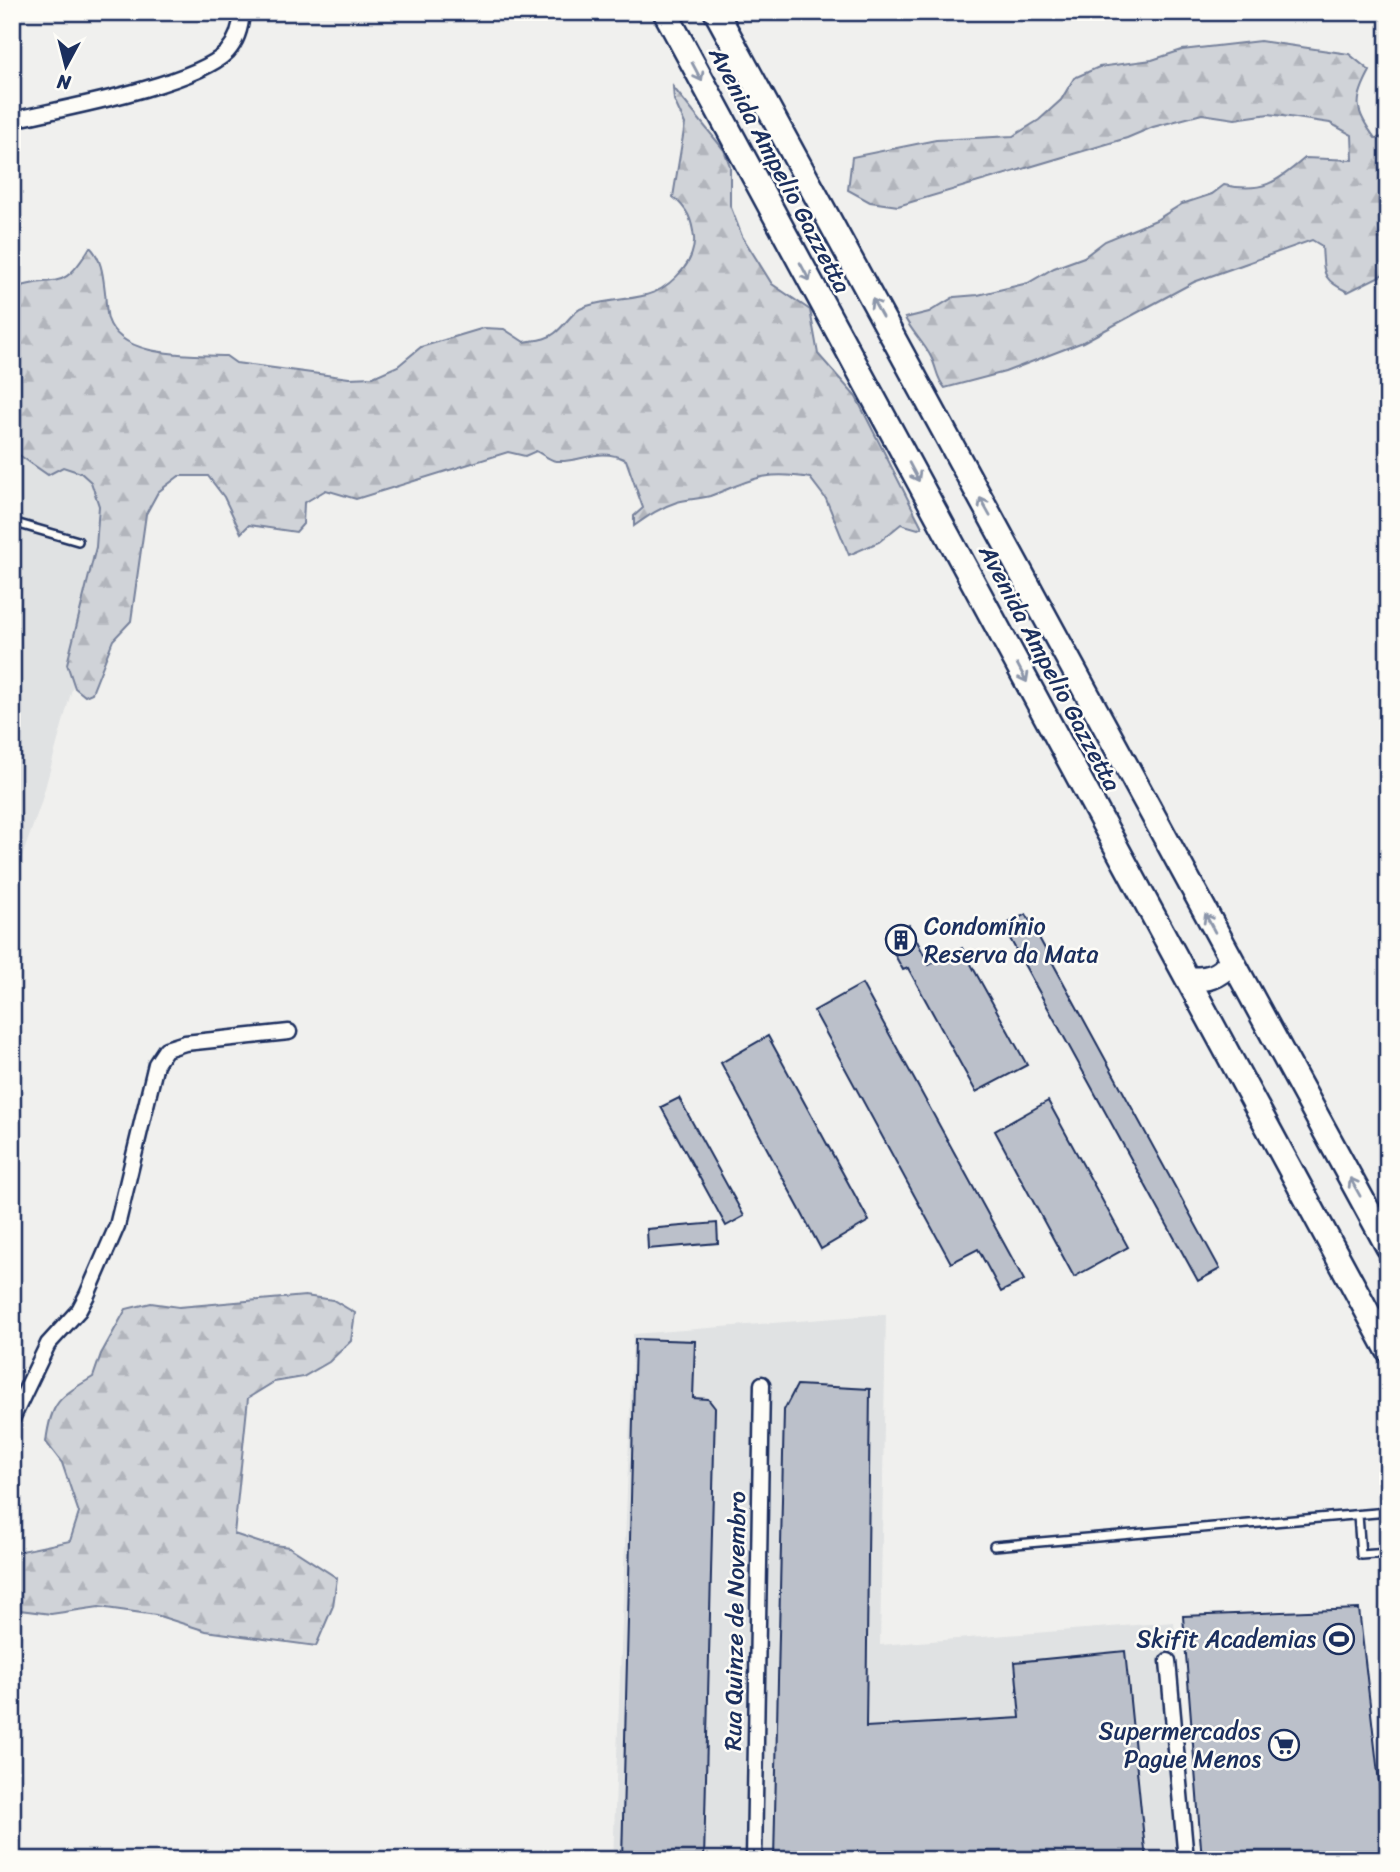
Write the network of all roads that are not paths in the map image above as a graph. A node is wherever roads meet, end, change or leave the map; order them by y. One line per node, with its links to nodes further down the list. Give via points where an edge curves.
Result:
1 (242, 12): 4 (street, via 237,38 210,64 156,86)
2 (665, 12): 8 (main road, Avenida Ampelio Gazzetta, one-way to 8)
3 (716, 12): 7 (main road, Avenida Ampelio Gazzetta, one-way to 3)
4 (12, 120)
5 (12, 522): 6 (lane)
6 (78, 541)
7 (1231, 961): 8 (main road, via 1206,979); 10 (main road, Avenida Ampelio Gazzetta, one-way to 7)
8 (1187, 978): 11 (main road, Avenida Ampelio Gazzetta)
9 (289, 1032): 13 (street, via 166,1049 156,1063 117,1226 79,1310 48,1344)
10 (1388, 1247)
11 (1388, 1350)
12 (762, 1384): 19 (street, Rua Quinze de Novembro)
13 (12, 1419)
14 (1388, 1512): 15 (lane)
15 (1358, 1515): 16 (lane); 17 (lane, via 1361,1555)
16 (994, 1546)
17 (1388, 1553)
18 (1168, 1661): 20 (street)
19 (754, 1860)
20 (1186, 1860)

